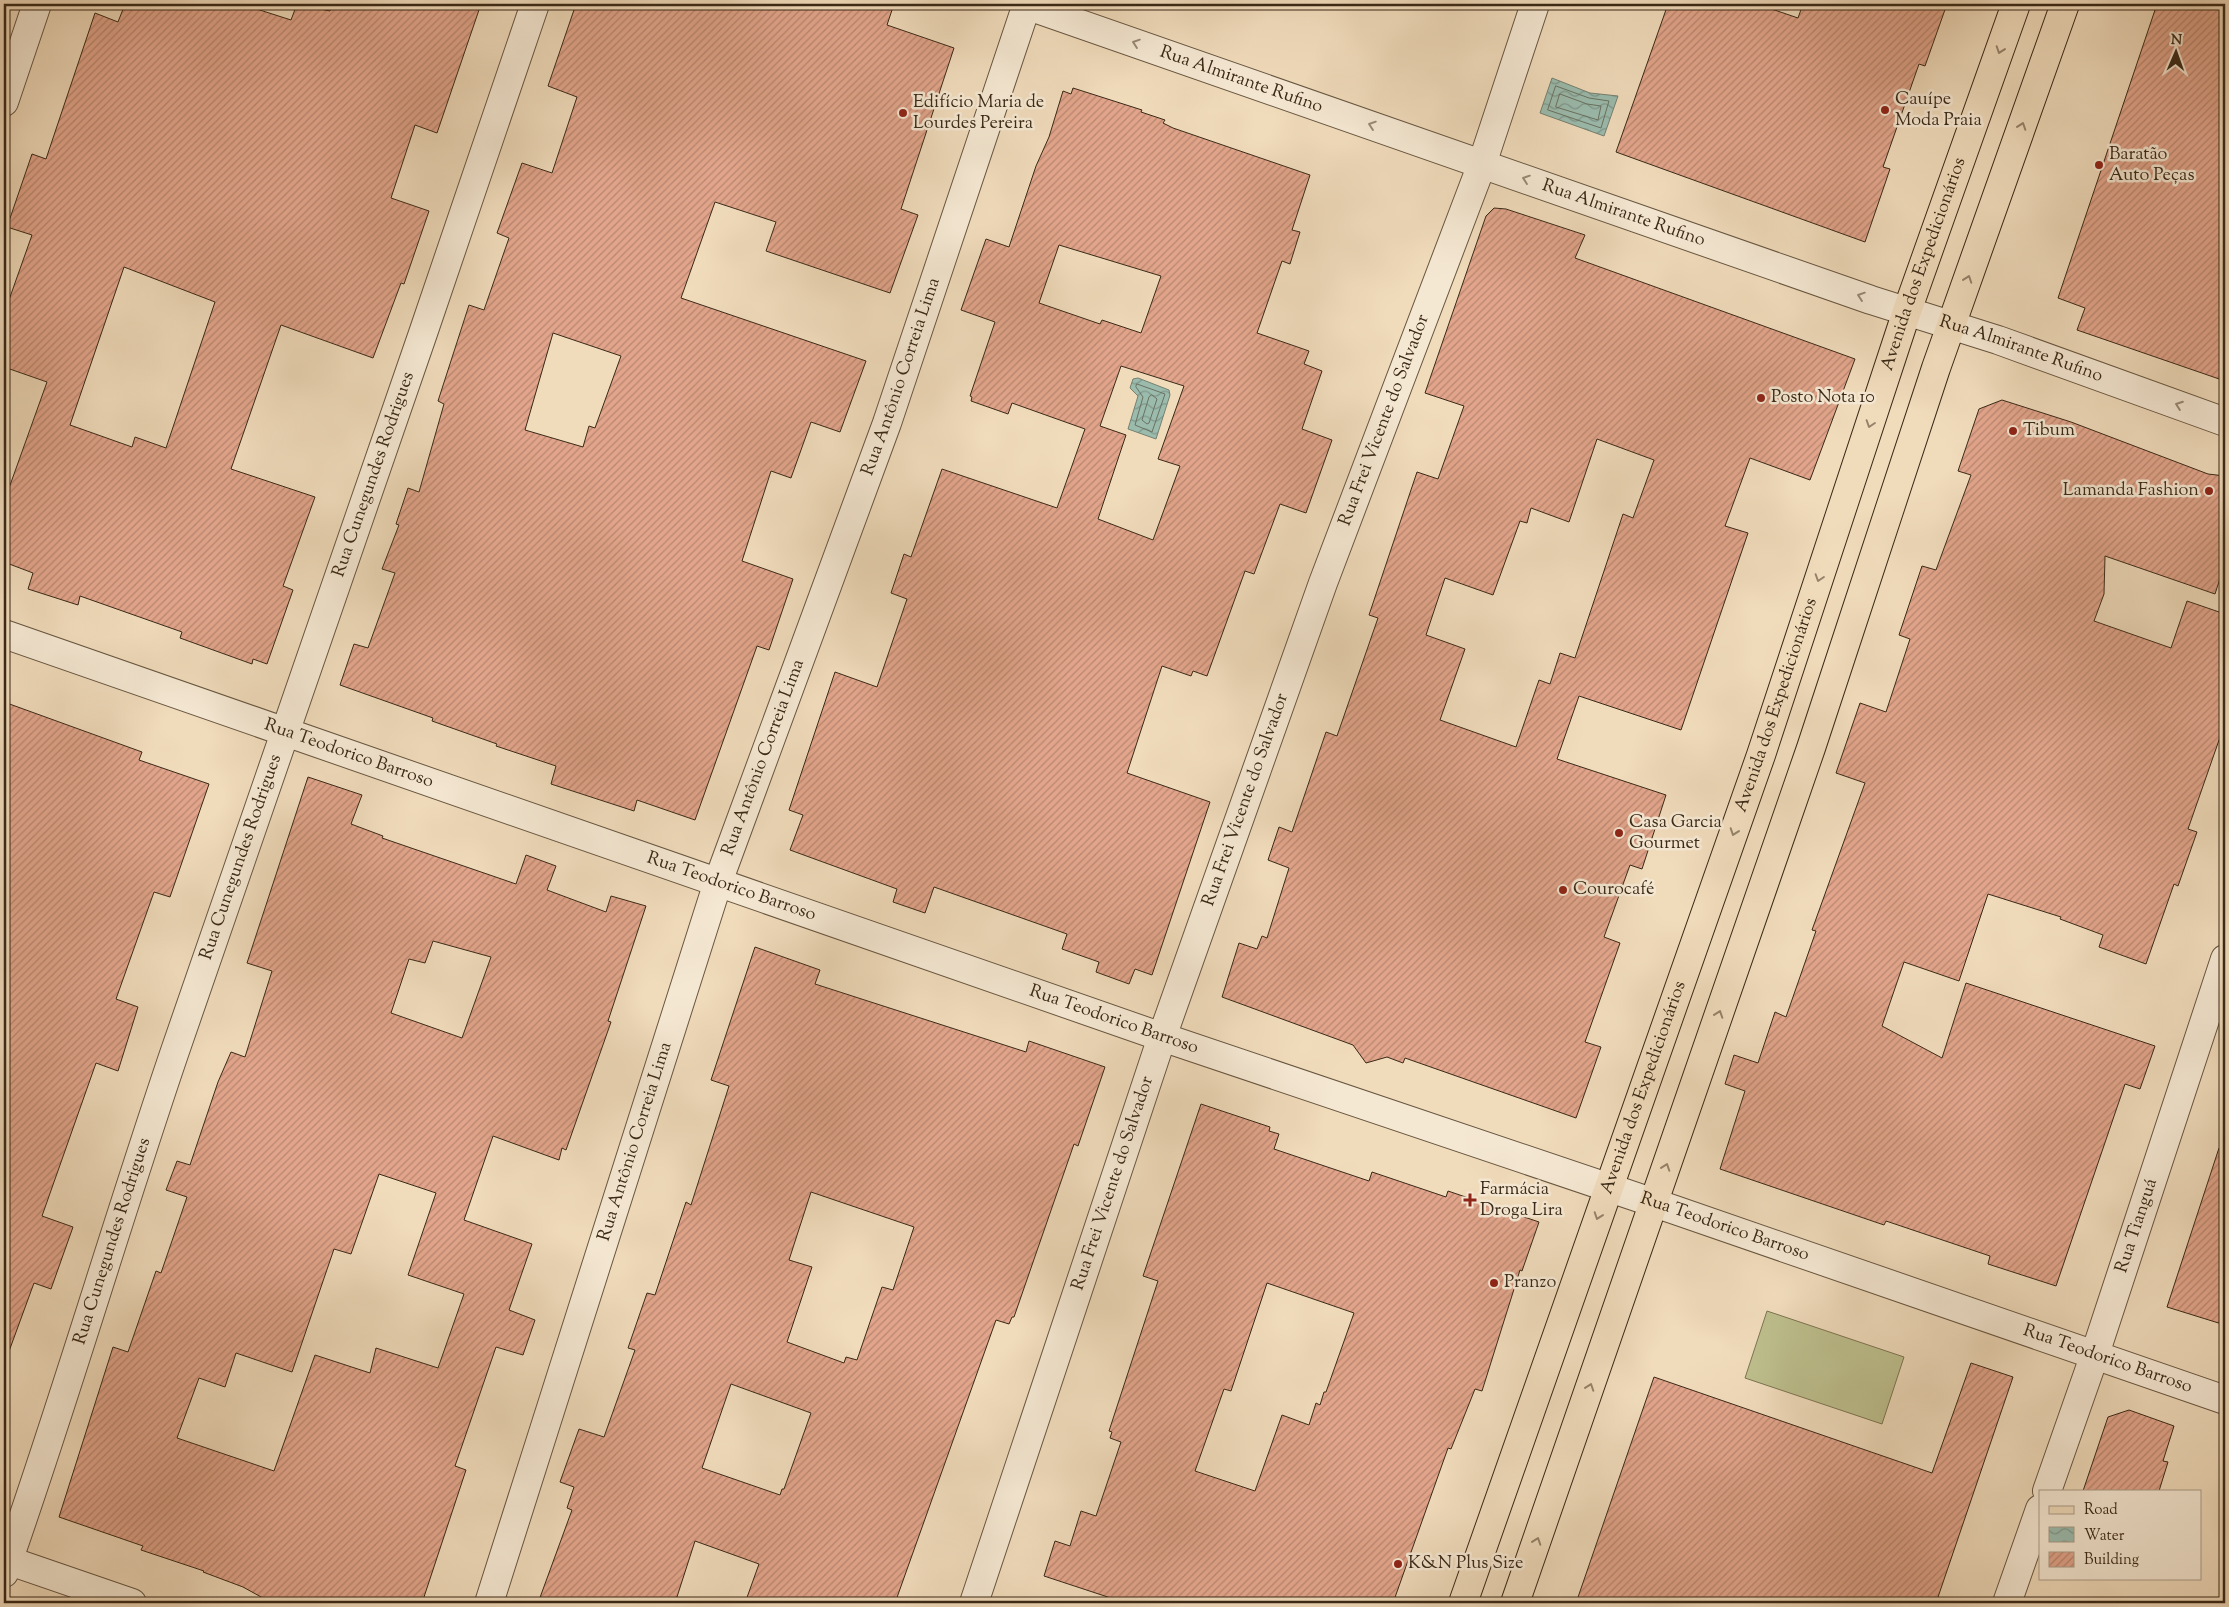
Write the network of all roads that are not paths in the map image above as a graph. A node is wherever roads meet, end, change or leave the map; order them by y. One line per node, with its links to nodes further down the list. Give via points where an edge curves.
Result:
1 (37, 4): 7 (street)
2 (535, 4): 13 (street, Rua Cunegundes Rodrigues, via 443,279)
3 (1025, 4): 8 (street, Rua Almirante Rufino, one-way to 3); 14 (street, Rua Antônio Correia Lima, via 887,423)
4 (1535, 4): 8 (street, Rua Frei Vicente do Salvador)
5 (2016, 4): 9 (main road, Avenida dos Expedicionários, one-way to 9)
6 (2065, 4): 10 (main road, one-way to 6)
7 (4, 102)
8 (1482, 164): 9 (street, Rua Almirante Rufino, one-way to 8); 16 (street, Rua Frei Vicente do Salvador, via 1323,583)
9 (1907, 311): 10 (street, Rua Almirante Rufino); 17 (main road, Avenida dos Expedicionários, one-way to 17, via 1761,755)
10 (1952, 325): 11 (street, Rua Almirante Rufino, one-way to 10); 18 (main road, one-way to 10, via 1811,748)
11 (2225, 422)
12 (4, 634): 13 (street, Rua Teodorico Barroso)
13 (283, 733): 14 (street, Rua Teodorico Barroso); 23 (street, Rua Cunegundes Rodrigues, via 136,1164)
14 (718, 882): 16 (street, Rua Teodorico Barroso); 25 (street, Rua Antônio Correia Lima)
15 (2225, 959): 19 (street, Rua Tianguá)
16 (1162, 1037): 17 (street, Rua Teodorico Barroso); 26 (street, Rua Frei Vicente do Salvador)
17 (1608, 1187): 18 (street, Rua Teodorico Barroso); 27 (main road, Avenida dos Expedicionários, one-way to 27)
18 (1654, 1202): 19 (street, Rua Teodorico Barroso); 28 (main road, one-way to 18)
19 (2095, 1354): 20 (street, Rua Teodorico Barroso); 21 (street, Rua Tianguá)
20 (2225, 1400)
21 (2047, 1490)
22 (2039, 1512): 29 (street)
23 (5, 1564): 24 (street)
24 (132, 1603)
25 (489, 1603)
26 (974, 1603)
27 (1463, 1603)
28 (1515, 1603)
29 (2007, 1603)

